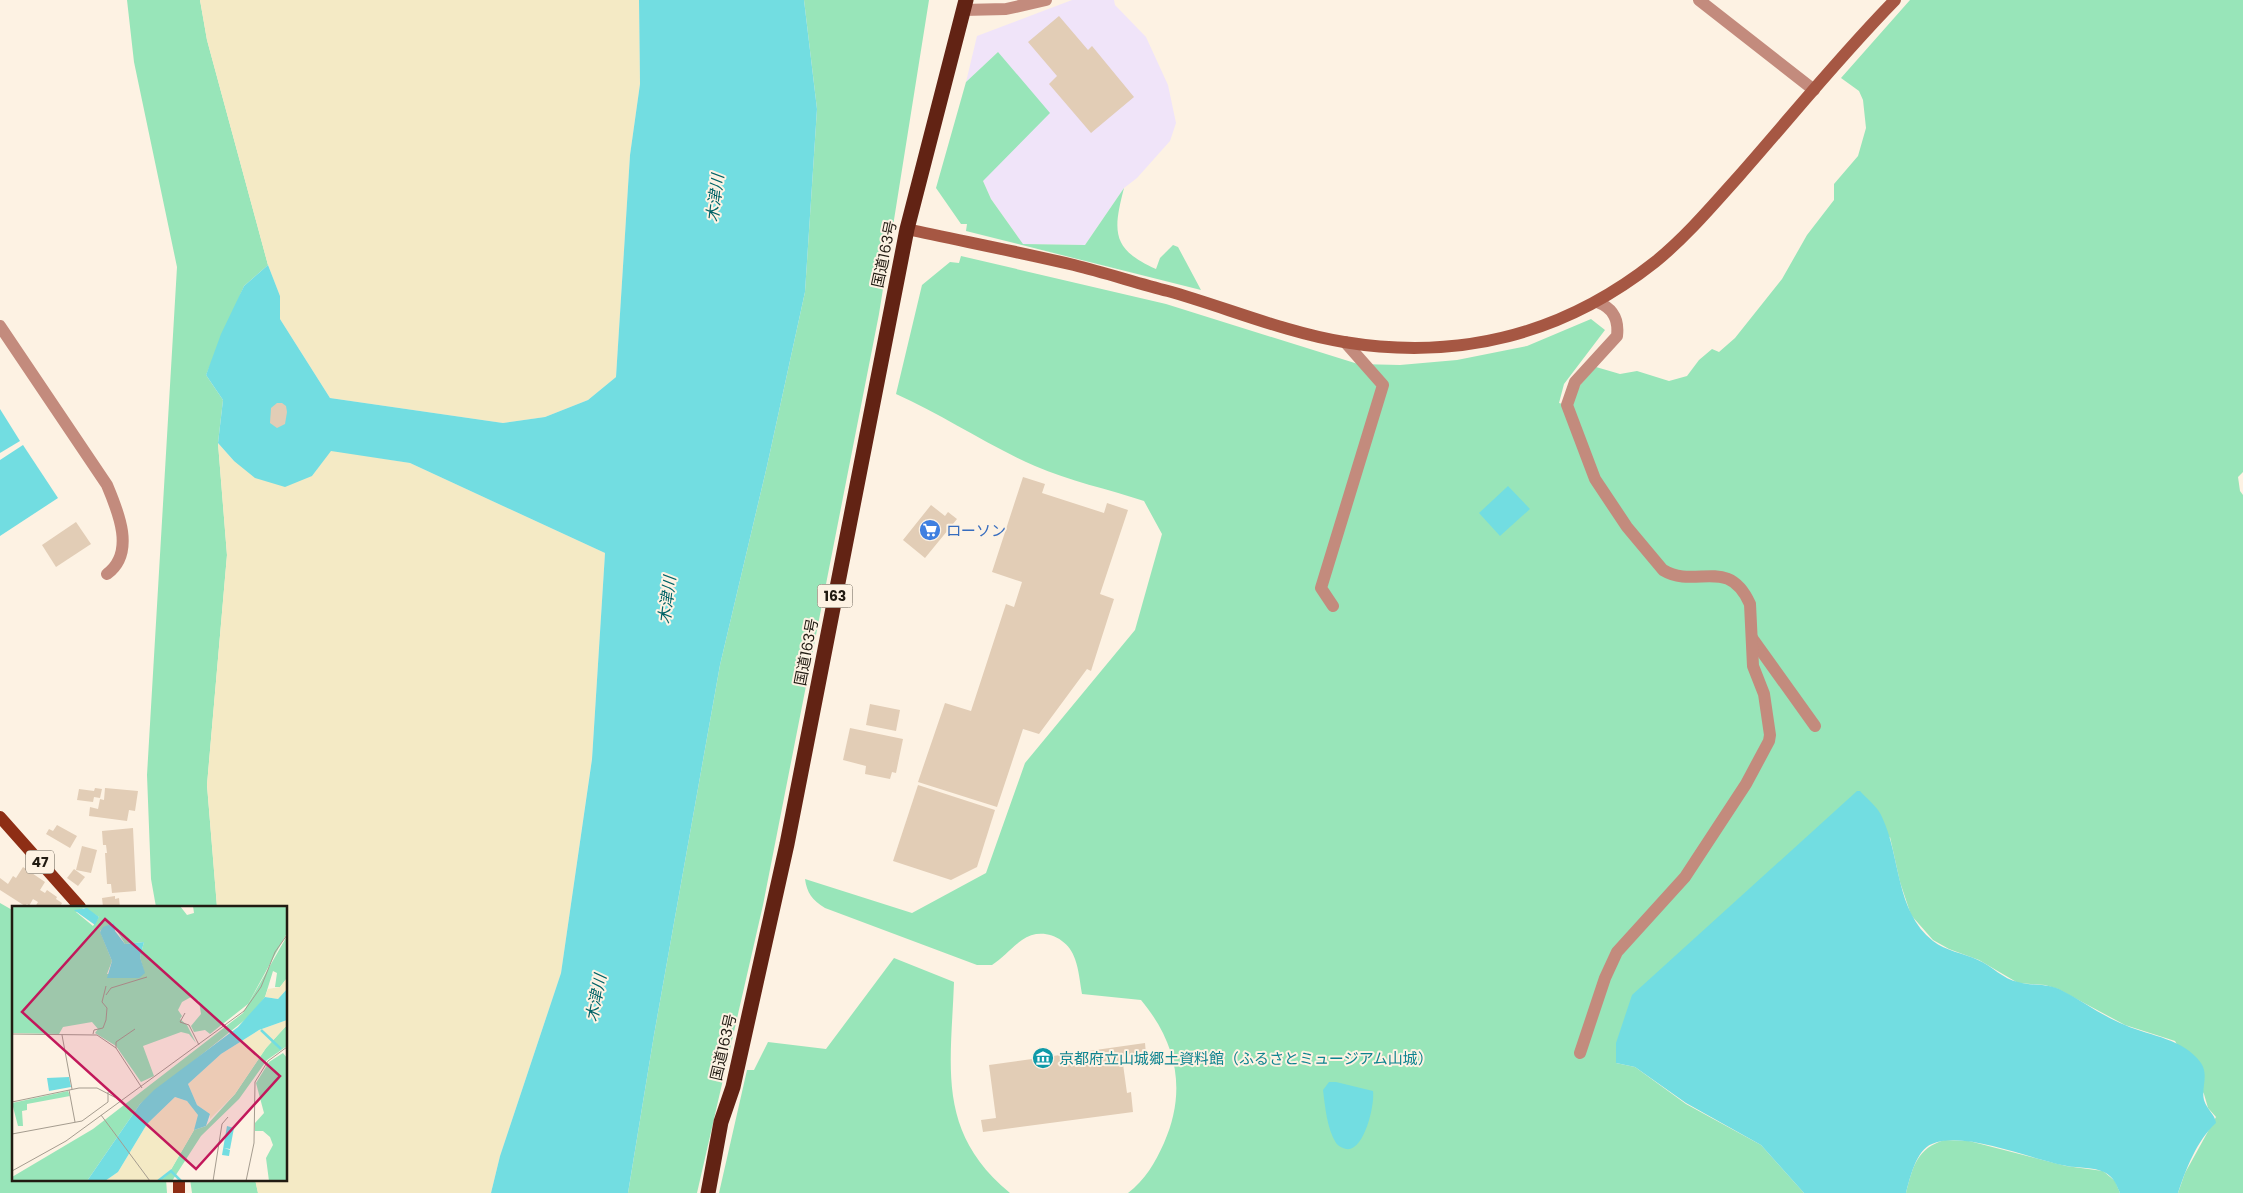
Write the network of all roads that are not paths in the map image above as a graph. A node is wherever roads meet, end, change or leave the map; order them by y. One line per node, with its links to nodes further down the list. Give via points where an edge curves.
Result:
1 (1046, 0): 4 (street, via 1006,9)
2 (1699, 0): 5 (street)
3 (1895, 0): 5 (street)
4 (964, 5): 6 (highway, 国道163号 / 163)
5 (1814, 90): 7 (street, via 1702,217 1658,260)
6 (906, 229): 9 (street, via 1074,265); 19 (highway, 国道163号 / 163, via 787,844 733,1087 721,1122)
7 (1597, 302): 9 (street, via 1560,320 1480,344 1407,348); 12 (street, via 1613,313 1618,327 1617,336 1575,382 1567,405 1595,479 1627,527 1663,570 1684,577 1719,576 1741,588 1750,604)
8 (0, 326): 10 (street, via 107,485 122,530 122,548 117,564)
9 (1345, 342): 11 (street, via 1383,385 1322,588)
10 (107, 574)
11 (1333, 606)
12 (1751, 636): 13 (street); 16 (street, via 1753,666 1764,694 1769,741 1746,784 1686,877 1617,952)
13 (1815, 726)
14 (0, 817): 15 (main road, 47)
15 (79, 906)
16 (1580, 1053)
17 (179, 1180): 18 (main road)
18 (179, 1193)
19 (708, 1193)

